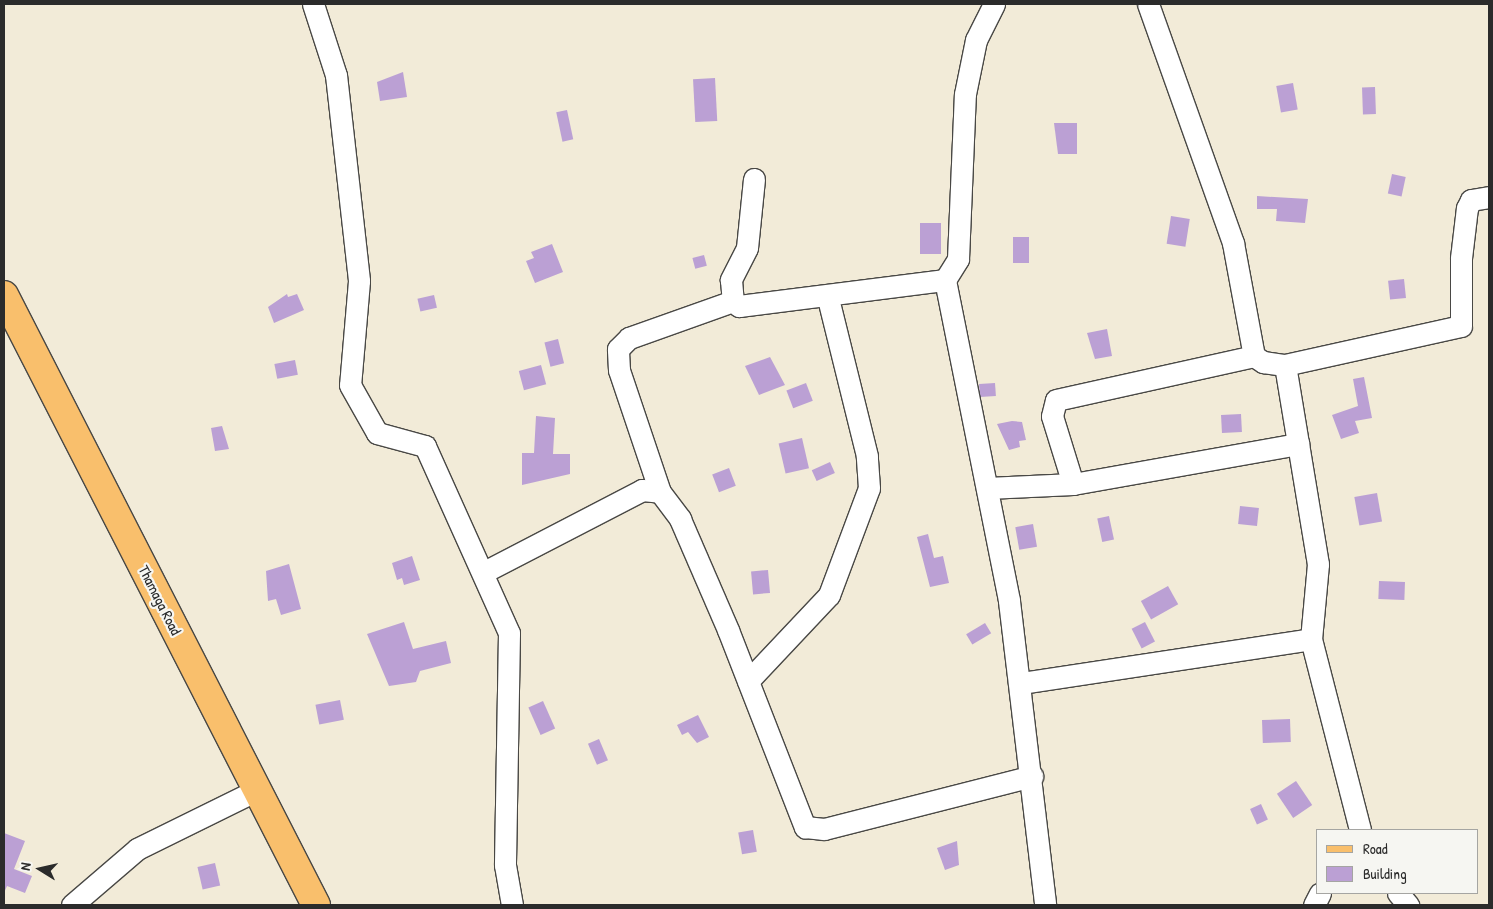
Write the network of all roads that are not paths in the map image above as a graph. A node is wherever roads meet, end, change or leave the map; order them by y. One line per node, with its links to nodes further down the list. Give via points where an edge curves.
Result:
1 (313, 4): 16 (street, via 336,74 360,281 350,385 377,432 425,446)
2 (994, 4): 6 (street, via 976,40 965,94 958,259)
3 (1148, 4): 10 (street, via 1233,243)
4 (754, 179): 9 (street, via 748,241 731,280)
5 (1489, 197): 11 (street, via 1471,200 1467,208 1461,258 1461,326)
6 (945, 280): 8 (street); 14 (street)
7 (4, 295): 21 (main road, Thamaga Road)
8 (828, 298): 9 (street, via 739,306); 18 (street, via 867,456 869,488 829,595)
9 (733, 301): 15 (street, via 629,338 618,349 619,370)
10 (1254, 356): 11 (street, via 1263,362); 13 (street, via 1056,400 1052,416)
11 (1285, 365): 12 (street)
12 (1298, 444): 13 (street); 17 (street, via 1318,564)
13 (1073, 484): 14 (street)
14 (987, 488): 19 (street)
15 (660, 492): 16 (street, via 642,490); 18 (street, via 680,519)
16 (484, 572): 26 (street, via 508,632 510,652 505,865)
17 (1311, 639): 19 (street); 22 (street)
18 (748, 681): 20 (street, via 805,827 824,829)
19 (1021, 683): 20 (street)
20 (1032, 776): 27 (street)
21 (257, 790): 24 (street, via 137,849); 25 (main road, Thamaga Road)
22 (1354, 825)
23 (1399, 894): 28 (street)
24 (72, 905)
25 (316, 905)
26 (512, 905)
27 (1045, 905)
28 (1408, 905)

